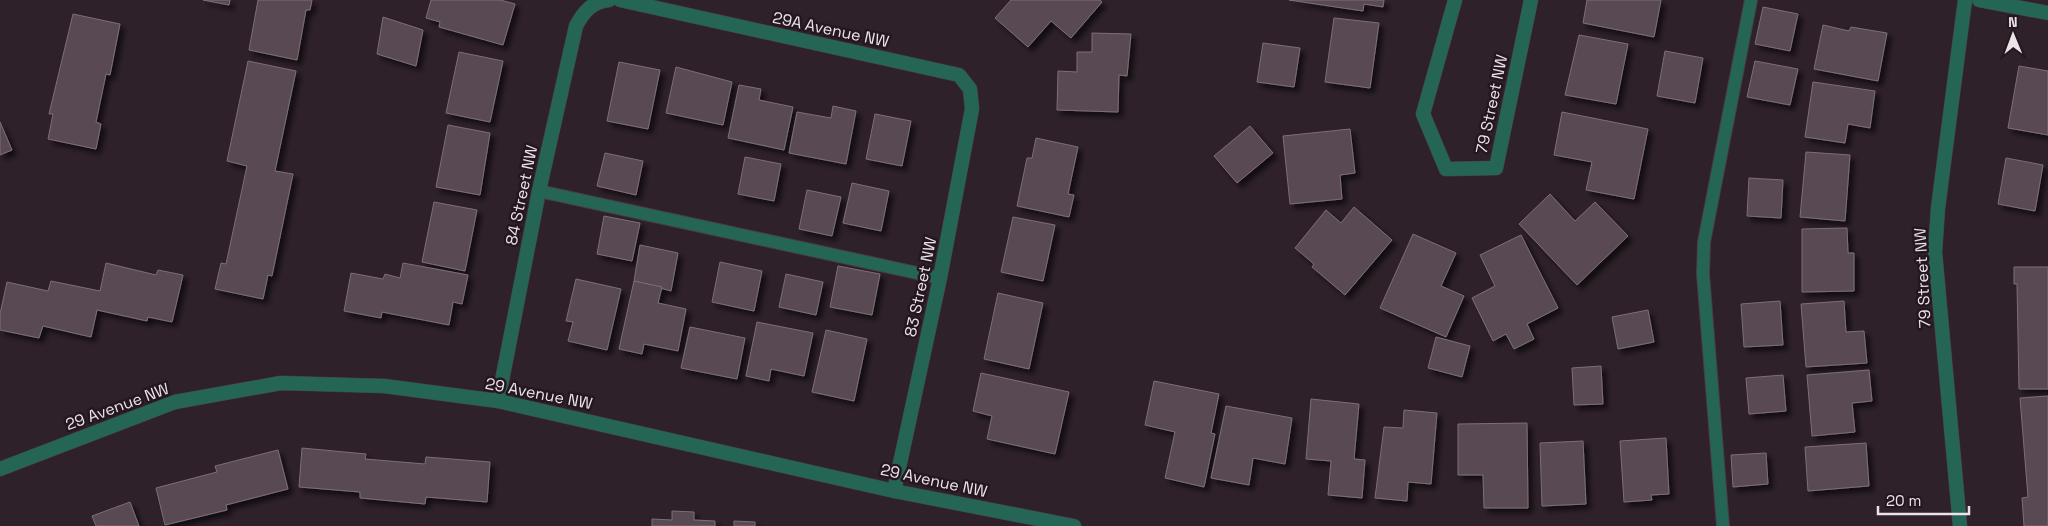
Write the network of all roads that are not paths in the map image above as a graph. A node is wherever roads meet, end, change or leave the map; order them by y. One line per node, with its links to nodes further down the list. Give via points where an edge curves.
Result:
1 (610, 0): 10 (street, 84 Street NW, via 595,3 584,11 576,26)
2 (620, 0): 9 (street, 29A Avenue NW, via 959,75)
3 (1455, 0): 4 (street, 79 Street NW, via 1423,114 1446,169 1496,168)
4 (1531, 0)
5 (1751, 0): 16 (lane, via 1704,242 1703,274)
6 (1965, 0): 17 (street, 79 Street NW, via 1935,252)
7 (1979, 0): 8 (street)
8 (2048, 12)
9 (970, 89): 11 (street, 83 Street NW, via 972,108)
10 (539, 190): 11 (lane); 12 (street, 84 Street NW)
11 (940, 278): 14 (street, 83 Street NW)
12 (498, 401): 13 (street, 29 Avenue NW, via 384,386 281,383 175,402); 14 (street, 29 Avenue NW)
13 (0, 469)
14 (894, 491): 15 (street, 29 Avenue NW)
15 (1074, 526)
16 (1723, 526)
17 (1960, 526)

